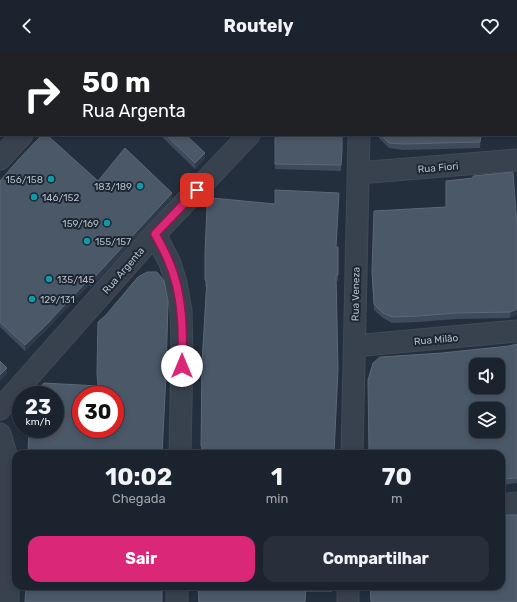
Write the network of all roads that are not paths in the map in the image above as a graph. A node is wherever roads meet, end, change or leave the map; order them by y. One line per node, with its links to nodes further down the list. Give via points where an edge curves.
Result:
1 (21, 136): 4 (street)
2 (248, 136): 7 (street, Rua Argenta)
3 (359, 136): 6 (street, Rua Veneza)
4 (0, 159)
5 (517, 160): 6 (street, Rua Fiori)
6 (358, 173): 9 (street, Rua Veneza)
7 (155, 234): 10 (street, Rua Argenta); 12 (street, via 170,263 181,311)
8 (517, 331): 9 (street, Rua Milão)
9 (354, 346): 13 (street, Rua Veneza)
10 (0, 410)
11 (0, 434): 18 (street, via 8,461 10,486)
12 (180, 450)
13 (352, 450)
14 (517, 503): 15 (street)
15 (505, 504)
16 (177, 590): 19 (street)
17 (348, 590): 20 (street)
18 (8, 602)
19 (177, 602)
20 (348, 602)

